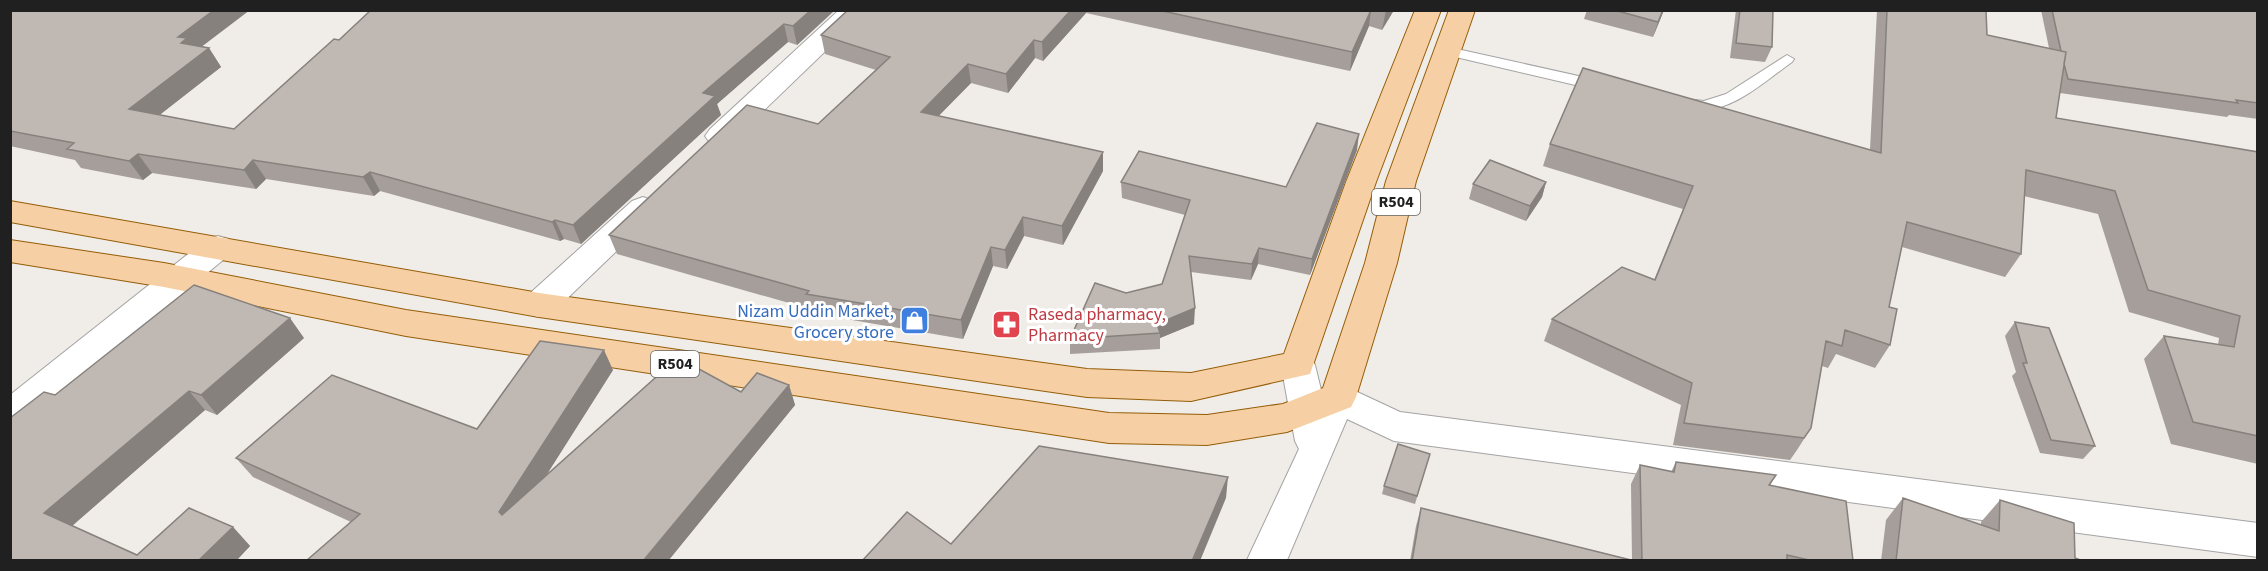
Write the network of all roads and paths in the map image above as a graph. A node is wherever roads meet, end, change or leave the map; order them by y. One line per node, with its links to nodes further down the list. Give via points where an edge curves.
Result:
1 (855, 10): 8 (street)
2 (1428, 10): 15 (main road, R504, via 1361,182)
3 (1462, 10): 4 (main road, R504)
4 (1448, 51): 6 (lane); 16 (main road, R504, via 1401,181 1381,263)
5 (1787, 59): 7 (lane, via 1731,97 1705,106)
6 (1618, 90)
7 (1675, 103)
8 (697, 158)
9 (662, 190): 14 (street)
10 (10, 212): 11 (main road, R504)
11 (218, 247): 13 (street); 14 (main road, R504)
12 (10, 251): 13 (main road, R504)
13 (180, 278): 16 (main road, R504, via 406,323 1109,428 1207,430 1287,418); 17 (street)
14 (539, 305): 15 (main road, R504, via 1087,383 1191,387)
15 (1298, 365): 16 (street)
16 (1323, 404): 18 (street, via 1394,426); 19 (street, via 1315,454)
17 (10, 416)
18 (2258, 540)
19 (1267, 561)

